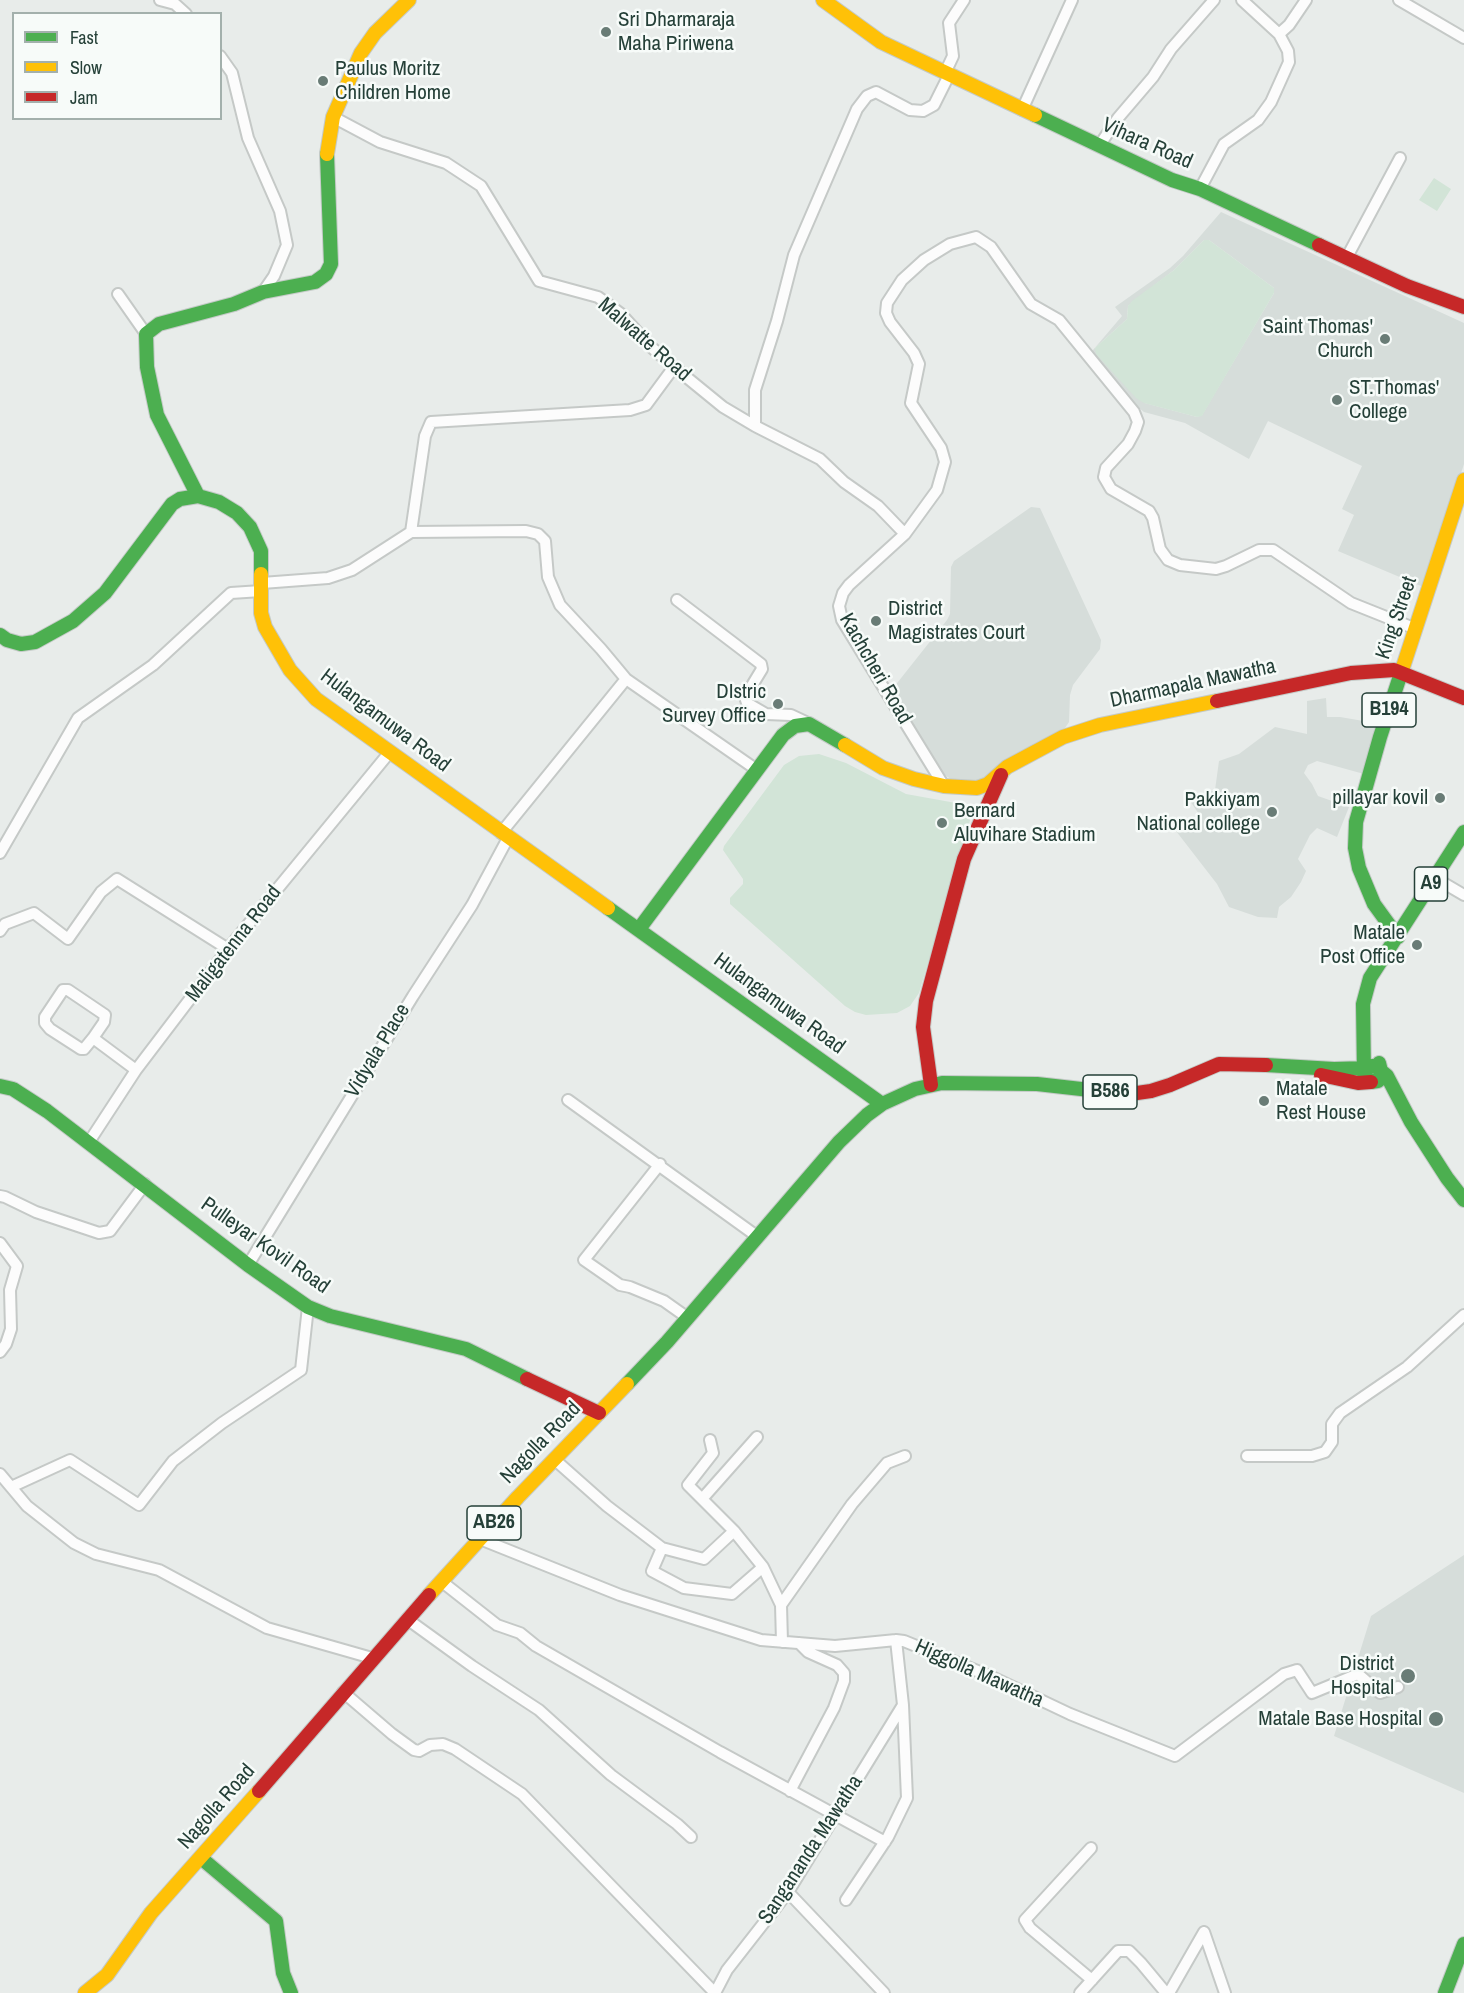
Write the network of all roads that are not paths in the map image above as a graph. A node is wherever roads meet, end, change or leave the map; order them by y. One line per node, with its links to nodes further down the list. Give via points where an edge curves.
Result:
1 (160, 0): 10 (street, via 175,4)
2 (409, 0): 16 (main road, via 375,33 362,53)
3 (823, 0): 14 (main road, Vihara Road, via 881,42)
4 (964, 0): 14 (street, via 949,23 953,56)
5 (1072, 0): 15 (street)
6 (1214, 0): 17 (street, via 1171,49)
7 (1243, 0): 11 (street)
8 (1306, 0): 11 (street)
9 (1399, 0): 12 (street)
10 (184, 12)
11 (1279, 34): 19 (street, via 1289,63 1271,102 1258,120 1224,144)
12 (1464, 38)
13 (222, 59): 21 (street, via 232,73 248,138 280,211 287,245)
14 (947, 74): 15 (main road, Vihara Road); 26 (street, via 934,105 923,111 910,110 876,92 867,96 857,109 794,255 755,390)
15 (1022, 110): 17 (main road, Vihara Road)
16 (333, 117): 21 (main road, via 326,158 331,264 315,282); 25 (street, Malwatte Road, via 380,142 446,163 480,186 539,281 598,297 621,314)
17 (1099, 146): 19 (main road, Vihara Road)
18 (1400, 158): 20 (street)
19 (1200, 189): 20 (main road, Vihara Road)
20 (1347, 257): 23 (main road, Vihara Road)
21 (264, 292): 24 (main road, via 159,324)
22 (118, 294): 24 (street)
23 (1464, 308)
24 (146, 334): 28 (main road, via 147,367 157,415)
25 (674, 367): 26 (street, Malwatte Road, via 723,407); 29 (street, via 646,405 630,410 431,422 425,436)
26 (755, 426): 30 (street, Malwatte Road, via 820,459 878,506)
27 (1464, 480): 33 (main road, King Street / B194)
28 (198, 496): 31 (main road, Hulangamuwa Road, via 219,502 250,527 261,551); 34 (main road, via 172,504 105,593 73,621 36,642 21,644)
29 (411, 532): 31 (street, via 352,570 328,578); 36 (street, via 538,534 545,541 548,577 560,605)
30 (905, 534): 33 (street, via 937,489 945,462 941,448 911,403 919,364 890,322 887,303 902,280 924,260 950,244 976,237 991,248 1031,304 1059,320 1134,412 1138,422 1135,431 1106,468 1104,477 1111,489 1149,511 1160,549 1168,560 1216,568 1259,550 1273,550 1351,603); 42 (street, Kachcheri Road, via 849,585 839,606 842,620)
31 (261, 587): 39 (main road, Hulangamuwa Road, via 265,627 290,670 316,699); 45 (street, via 231,593 153,665 78,718)
32 (677, 600): 38 (street, via 761,664 762,669 745,697 747,703 766,714 791,715)
33 (1416, 629): 35 (main road, King Street / B194)
34 (0, 636)
35 (1402, 672): 37 (main road, Dharmapala Mawatha); 41 (main road, Dharmapala Mawatha, via 1386,669 1351,673 1100,725 1063,737); 50 (main road, King Street / B194, via 1370,768 1355,834 1359,868 1374,904)
36 (626, 679): 40 (street); 44 (street, Vidyala Place)
37 (1464, 698)
38 (809, 724): 40 (main road, via 795,726 783,735); 42 (main road, Dharmapala Mawatha, via 883,768)
39 (389, 753): 44 (main road, Hulangamuwa Road); 51 (street, Maligatenna Road)
40 (757, 770): 48 (main road)
41 (1002, 772): 42 (main road, Dharmapala Mawatha, via 977,788); 58 (main road, via 964,860 926,1001 923,1027)
42 (944, 786)
43 (1464, 832): 46 (main road, A9)
44 (505, 835): 48 (main road, Hulangamuwa Road); 71 (street, Vidyala Place, via 472,905)
45 (0, 853)
46 (1435, 878): 47 (street); 50 (main road, A9)
47 (1464, 895)
48 (639, 929): 62 (main road, Hulangamuwa Road)
49 (0, 932): 51 (street, via 5,924 34,913 68,939 101,892 117,879)
50 (1398, 937): 52 (main road, A9, via 1370,978 1363,1004)
51 (228, 949): 56 (street, Maligatenna Road)
52 (1365, 1034): 55 (main road, A9); 57 (main road, A9)
53 (93, 1038): 53 (street, via 81,1049 45,1023 63,990 105,1015); 56 (street)
54 (1285, 1066): 55 (main road, B586); 58 (main road, B586, via 1219,1064 1170,1085 1130,1094 1002,1082); 60 (main road, B586)
55 (1366, 1068): 57 (main road, via 1374,1066); 60 (main road, via 1364,1074)
56 (136, 1070): 64 (street, Maligatenna Road)
57 (1381, 1071): 60 (main road); 63 (main road, A9)
58 (931, 1085): 62 (main road, Nagolla Road / AB26)
59 (0, 1086): 64 (main road, Pulleyar Kovil Road, via 13,1089)
60 (1377, 1091): 63 (main road, A9)
61 (568, 1100): 65 (street)
62 (882, 1104): 69 (main road, Nagolla Road / AB26, via 839,1142)
63 (1411, 1122): 68 (main road, A9)
64 (89, 1142): 66 (main road, Pulleyar Kovil Road)
65 (660, 1164): 69 (street); 74 (street, via 584,1260 620,1286 664,1301)
66 (145, 1184): 67 (street, via 110,1231 99,1233); 71 (main road, Pulleyar Kovil Road)
67 (0, 1196)
68 (1464, 1200)
69 (758, 1237): 74 (main road, Nagolla Road / AB26)
70 (0, 1243): 75 (street, via 17,1266 10,1290 11,1329)
71 (248, 1264): 72 (main road, Pulleyar Kovil Road)
72 (308, 1307): 76 (main road, Pulleyar Kovil Road, via 330,1316 466,1349); 83 (street, via 301,1370 173,1461 139,1504 70,1460)
73 (1464, 1315): 80 (street, via 1407,1366 1340,1413 1332,1424 1332,1442 1325,1452 1312,1456)
74 (688, 1318): 76 (main road, Nagolla Road / AB26)
75 (0, 1352)
76 (599, 1413): 81 (main road, Nagolla Road / AB26)
77 (757, 1437): 84 (street)
78 (710, 1440): 84 (street, via 713,1453 688,1485)
79 (905, 1456): 90 (street, via 887,1463 852,1504)
80 (1247, 1456)
81 (554, 1459): 86 (main road, Nagolla Road / AB26); 87 (street)
82 (0, 1474): 83 (street)
83 (10, 1487): 95 (street, via 27,1506 74,1543 96,1554 159,1570 267,1628)
84 (702, 1499): 85 (street)
85 (734, 1531): 87 (street, via 704,1559); 88 (street)
86 (480, 1539): 89 (main road, Nagolla Road / AB26); 93 (street, Higgolla Mawatha, via 620,1595 761,1640)
87 (662, 1548): 88 (street, via 652,1571 684,1588 732,1594)
88 (763, 1568): 90 (street)
89 (441, 1581): 91 (main road, Nagolla Road / AB26); 99 (street, via 497,1625 520,1633 536,1646)
90 (781, 1605): 93 (street)
91 (407, 1618): 95 (main road, Nagolla Road / AB26); 101 (street, via 539,1710 611,1775)
92 (896, 1640): 94 (street, Higgolla Mawatha, via 835,1646); 96 (street, Higgolla Mawatha, via 1175,1756 1284,1674 1297,1670 1312,1693 1359,1674 1380,1693); 98 (street)
93 (782, 1642): 94 (street, Higgolla Mawatha)
94 (799, 1643): 99 (street, via 808,1652 837,1665 844,1673 844,1681)
95 (372, 1658): 97 (main road, Nagolla Road / AB26)
96 (1398, 1687)
97 (343, 1692): 104 (main road, Nagolla Road / AB26); 111 (street, via 414,1749 443,1744 522,1794)
98 (903, 1705): 100 (street, Sangananda Mawatha); 102 (street, via 907,1798)
99 (790, 1791): 100 (street)
100 (836, 1816): 102 (street); 105 (street, Sangananda Mawatha)
101 (691, 1837)
102 (885, 1842): 106 (street)
103 (1091, 1848): 108 (street, via 1025,1920)
104 (201, 1858): 109 (main road, via 276,1921); 110 (main road, Nagolla Road / AB26, via 142,1923 107,1975)
105 (788, 1892): 111 (street, Sangananda Mawatha, via 727,1970); 112 (street)
106 (846, 1900)
107 (1464, 1944): 116 (main road)
108 (1092, 1980): 113 (street); 114 (street, via 1118,1951 1129,1952)
109 (286, 1992)
110 (85, 1993)
111 (715, 1993)
112 (884, 1993)
113 (1080, 1993)
114 (1167, 1993): 115 (street, via 1204,1932)
115 (1225, 1993)
116 (1445, 1993)

